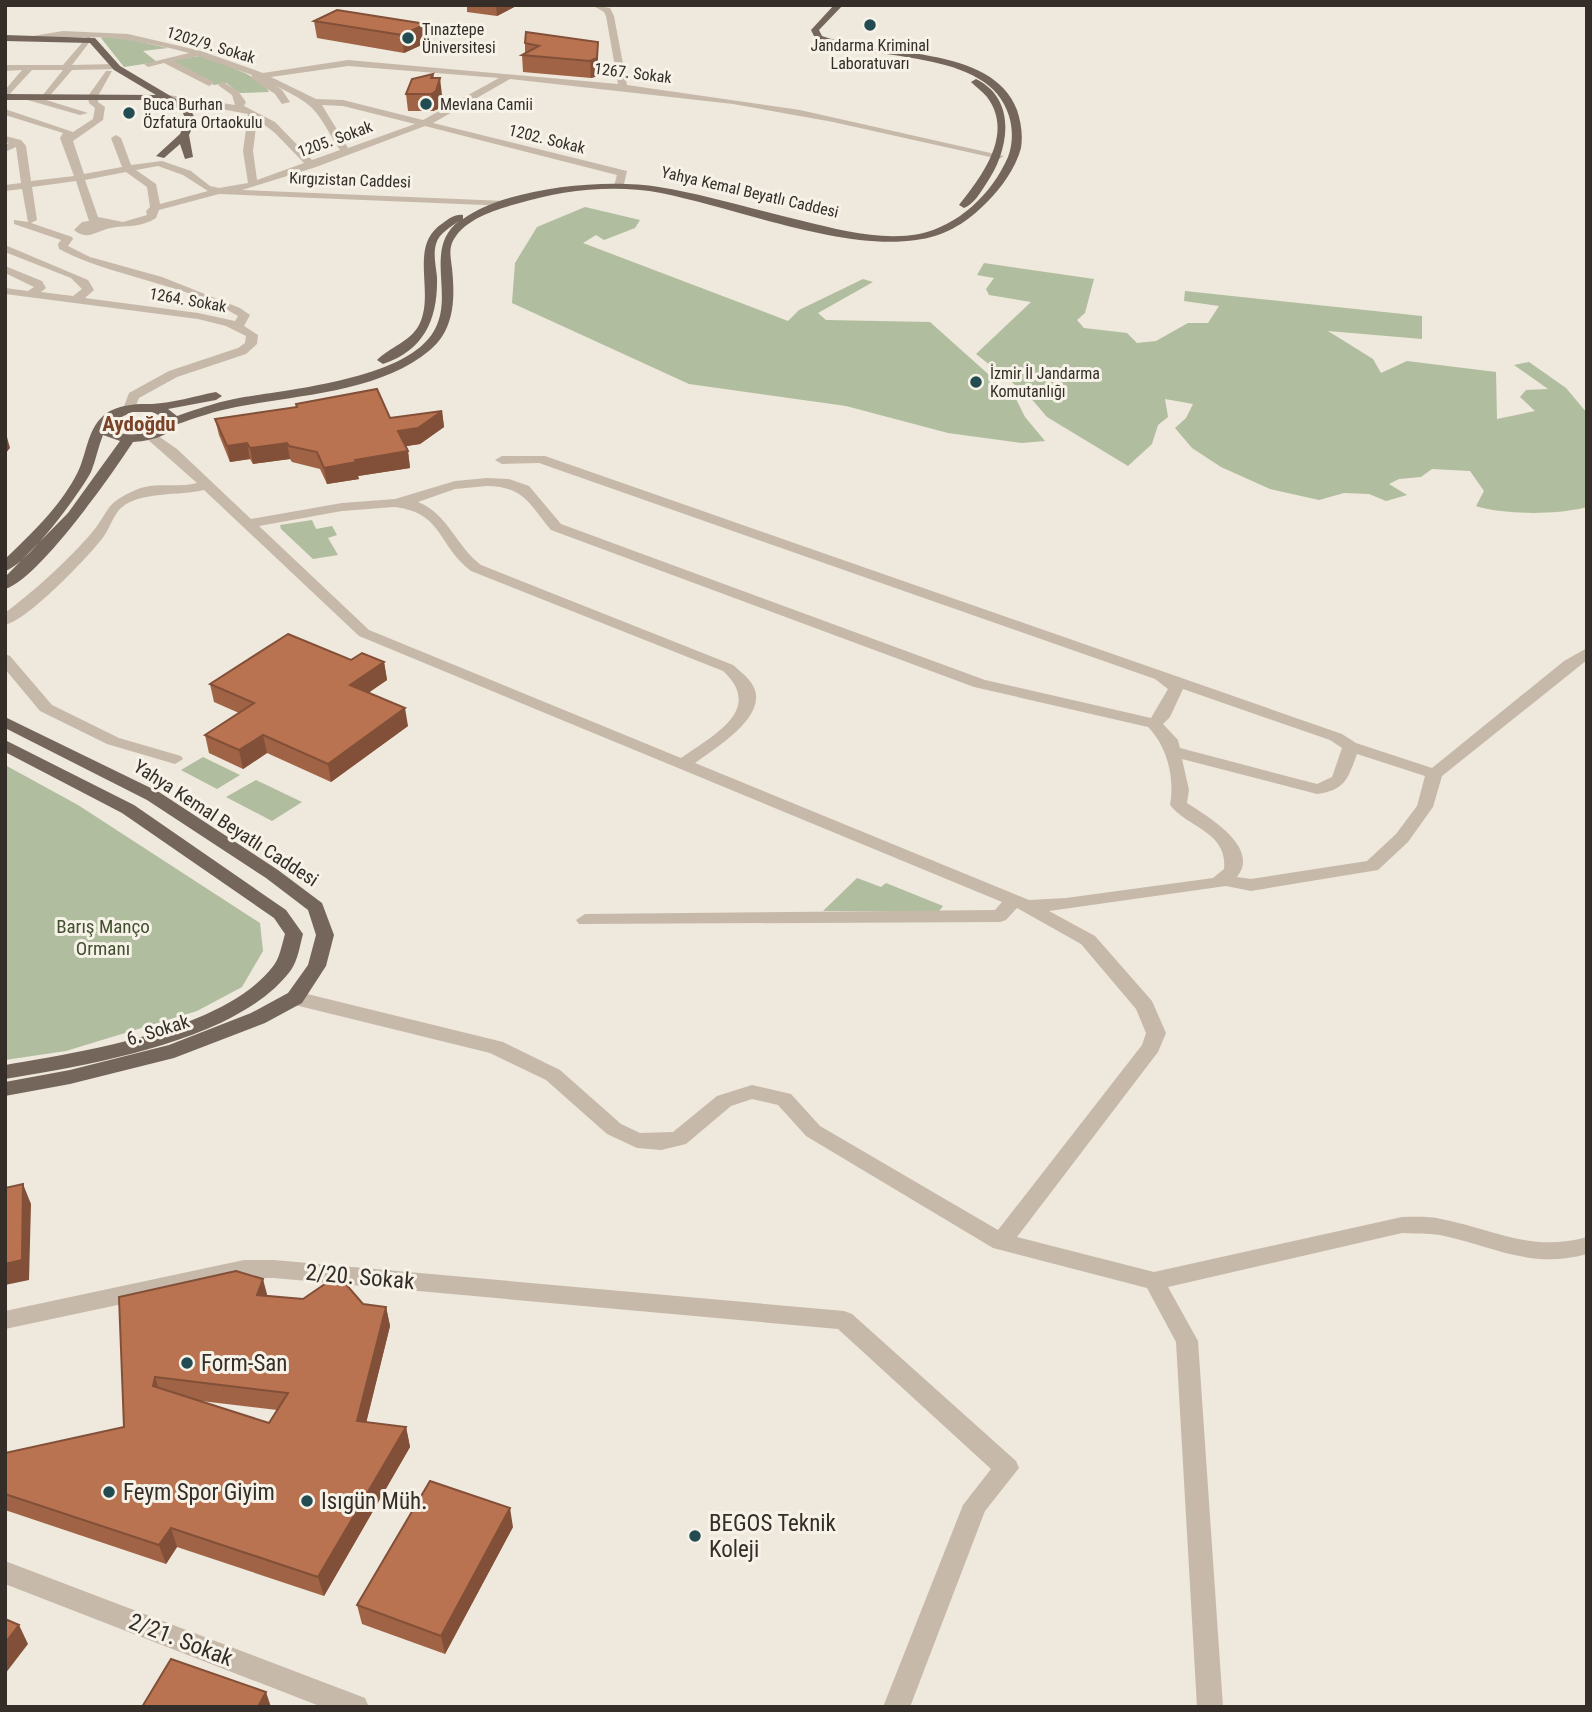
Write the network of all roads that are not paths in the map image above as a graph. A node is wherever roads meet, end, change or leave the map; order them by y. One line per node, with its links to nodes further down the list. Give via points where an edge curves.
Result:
1 (597, 5): 21 (street, via 610,16)
2 (826, 5): 42 (main road, via 803,33 828,46 948,71 977,82 992,97 999,116)
3 (839, 5): 49 (main road, Yahya Kemal Beyatlı Caddesi, via 815,30 819,38 957,68 984,78 1006,94 1017,141 1015,151 997,185 973,212 954,226 928,235 873,239)
4 (36, 38): 5 (main road); 7 (main road); 9 (street, 1202/9. Sokak, via 93,32)
5 (50, 38): 6 (main road); 8 (street)
6 (88, 39): 13 (street); 16 (main road, via 100,46)
7 (7, 40)
8 (41, 48)
9 (193, 52): 11 (street); 17 (street, 1202/9. Sokak)
10 (33, 58): 15 (street)
11 (167, 61): 12 (street); 19 (street)
12 (148, 64)
13 (68, 67): 15 (street); 16 (street); 24 (street)
14 (5, 68): 15 (street)
15 (27, 68): 22 (street)
16 (113, 70): 25 (street); 26 (main road)
17 (260, 75): 18 (street, 1267. Sokak, via 338,62); 27 (street, via 255,77 279,92); 28 (street, 1202/9. Sokak)
18 (507, 77): 21 (street, 1267. Sokak); 35 (street, 1205. Sokak)
19 (209, 83)
20 (223, 85): 29 (street, via 238,96)
21 (623, 86): 42 (street, 1267. Sokak, via 807,114)
22 (5, 96): 23 (main road)
23 (27, 96): 24 (main road); 31 (street)
24 (47, 96): 25 (main road)
25 (93, 96): 26 (main road); 39 (street, via 100,107 99,118)
26 (168, 99): 29 (street); 36 (main road, via 191,117)
27 (285, 102)
28 (313, 102): 35 (street, 1202. Sokak, via 343,103); 41 (street, 1202/9. Sokak)
29 (239, 108): 32 (street)
30 (5, 112): 33 (street)
31 (83, 113)
32 (253, 113): 45 (street, via 280,128 295,151); 51 (street, via 248,151)
33 (20, 117): 34 (street); 39 (street, via 69,132)
34 (5, 122)
35 (423, 124): 41 (street, 1205. Sokak); 49 (street, 1202. Sokak)
36 (184, 135): 43 (main road); 44 (main road)
37 (116, 138): 46 (street)
38 (10, 139): 40 (street); 50 (street, via 21,146)
39 (67, 141): 47 (street)
40 (5, 149)
41 (346, 152): 45 (street, 1205. Sokak)
42 (999, 156): 49 (main road, Yahya Kemal Beyatlı Caddesi, via 969,200 946,221 902,234 851,230 677,187)
43 (188, 157): 44 (main road); 48 (street)
44 (163, 160): 46 (street); 48 (street)
45 (312, 164): 51 (street, 1205. Sokak)
46 (128, 169): 47 (street); 55 (street, via 152,186)
47 (79, 178): 50 (street); 59 (street, via 93,219)
48 (198, 179): 53 (street)
49 (615, 180): 54 (main road, Yahya Kemal Beyatlı Caddesi)
50 (25, 185): 52 (street); 56 (street)
51 (253, 185): 53 (street, 1205. Sokak)
52 (5, 188)
53 (216, 191): 54 (street, Kırgızistan Caddesi); 55 (street)
54 (500, 203): 68 (main road, Yahya Kemal Beyatlı Caddesi, via 454,219 435,234 429,247 429,319 419,334 391,356 341,374); 71 (main road, Yahya Kemal Beyatlı Caddesi, via 450,237 447,318 435,338 412,357 362,379 215,406)
55 (155, 208): 59 (street, via 143,222)
56 (32, 220): 57 (street); 59 (street, via 80,231 99,231)
57 (18, 222): 58 (street); 60 (street)
58 (5, 224)
59 (101, 224)
60 (69, 245): 62 (street); 67 (street, via 86,259 163,281 236,310 244,315)
61 (5, 248): 62 (street)
62 (25, 256): 66 (street, via 84,282 87,293)
63 (5, 269): 65 (street, via 38,283 40,288)
64 (5, 291): 65 (street, 1264. Sokak)
65 (31, 294): 66 (street, 1264. Sokak)
66 (76, 300): 67 (street, 1264. Sokak, via 198,316)
67 (238, 326): 69 (street, 1264. Sokak, via 253,338 247,348 154,383 133,396)
68 (151, 408): 69 (main road); 71 (main road, via 168,412)
69 (129, 409): 70 (main road)
70 (105, 421): 73 (main road, via 110,435); 78 (main road, via 96,433 83,474 41,532)
71 (172, 422): 72 (main road)
72 (151, 435): 73 (main road); 75 (street)
73 (128, 438): 79 (main road, via 70,521)
74 (502, 460): 83 (street, via 540,458)
75 (207, 485): 77 (street); 80 (street, via 182,491 145,491 116,505 97,537 50,585)
76 (401, 501): 77 (street); 85 (street, via 456,485 516,485 556,527 979,684); 90 (street, via 428,510 461,557 476,568 703,656 737,675 750,696 745,714)
77 (248, 524): 90 (street, via 363,633)
78 (5, 568)
79 (5, 585)
80 (5, 621)
81 (1587, 653): 91 (street)
82 (5, 659): 89 (street, via 46,708 113,741)
83 (1160, 676): 85 (street, via 1175,688 1162,717); 87 (street)
84 (5, 722): 95 (main road, Yahya Kemal Beyatlı Caddesi, via 153,796 316,907 325,935)
85 (1154, 723): 88 (street, via 1170,740)
86 (5, 745): 97 (main road, 6. Sokak, via 128,809 280,914 294,934 291,957 275,979 236,1007 178,1032 93,1057)
87 (1350, 746): 88 (street, via 1339,780 1317,789); 91 (street)
88 (1172, 751): 92 (street, via 1181,790 1178,805 1223,835 1233,858 1233,871)
89 (175, 759)
90 (684, 764): 93 (street)
91 (1434, 774): 92 (street, via 1425,807 1402,838 1372,866 1251,885)
92 (1224, 880): 93 (street, via 1066,904)
93 (1020, 903): 94 (street, via 1000,916); 99 (street, via 1088,940 1144,1006 1156,1033 1151,1047)
94 (585, 920)
95 (309, 980): 96 (main road, 6. Sokak)
96 (295, 998): 98 (main road, 6. Sokak, via 174,1051); 99 (street, via 496,1047 553,1075 614,1129 637,1140 679,1139 724,1101 752,1092 784,1100 813,1131)
97 (5, 1072)
98 (5, 1089)
99 (1001, 1242): 101 (street)
100 (1587, 1245): 101 (street, via 1525,1252 1443,1227 1402,1225)
101 (1154, 1281): 106 (street, via 1187,1341)
102 (5, 1320): 105 (street, 2/20. Sokak, via 244,1269 274,1269 844,1321 1007,1468 975,1505)
103 (5, 1572): 104 (street, 2/21. Sokak)
104 (356, 1707)
105 (896, 1707)
106 (1210, 1707)

